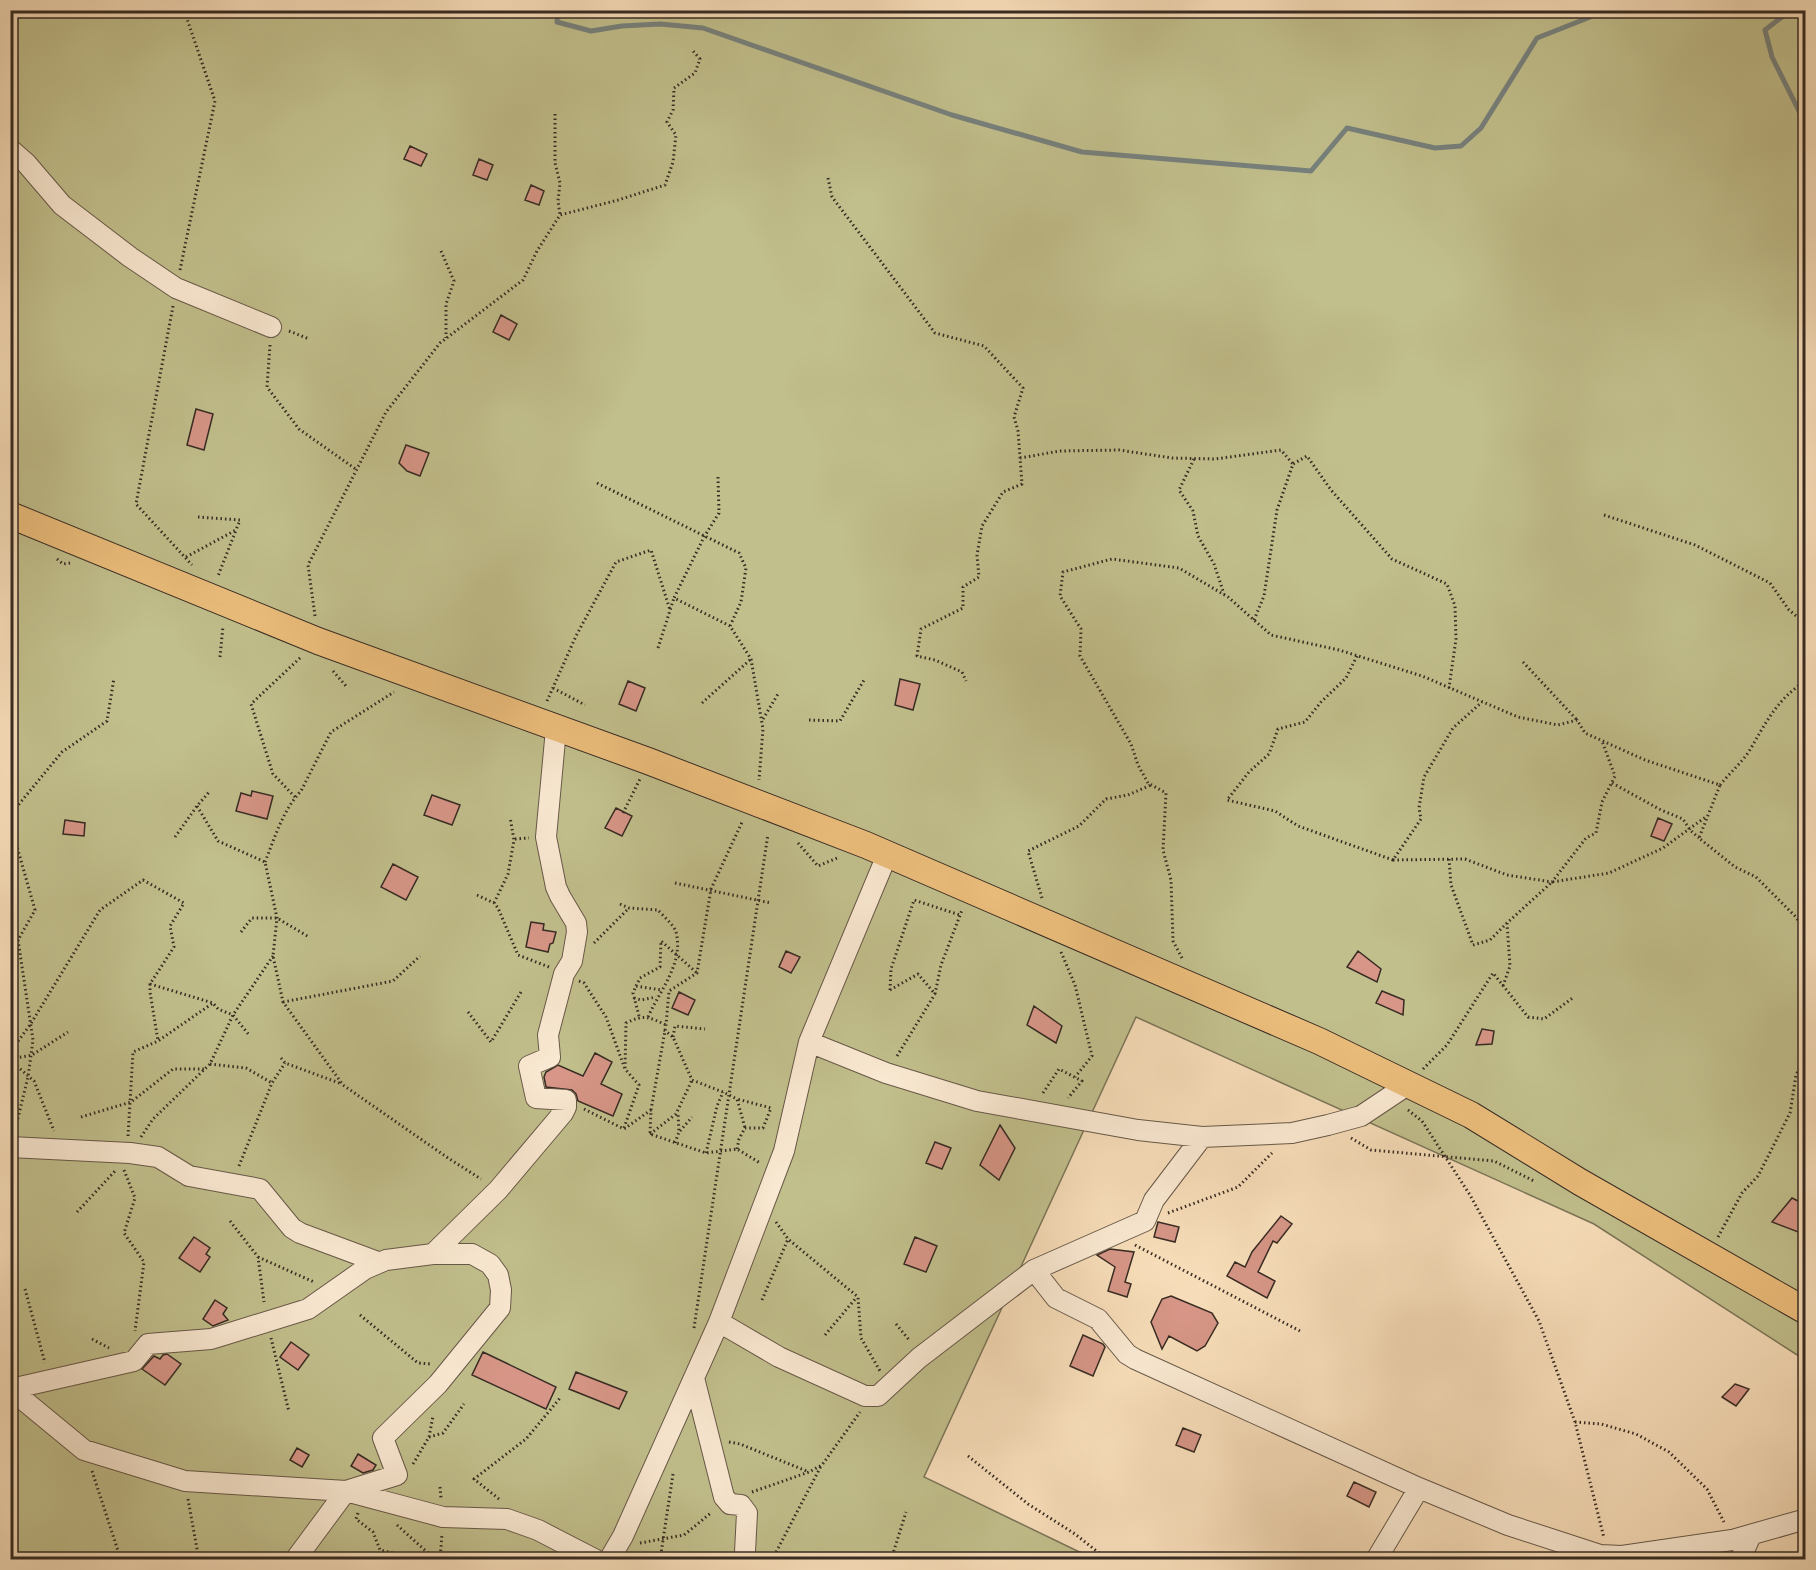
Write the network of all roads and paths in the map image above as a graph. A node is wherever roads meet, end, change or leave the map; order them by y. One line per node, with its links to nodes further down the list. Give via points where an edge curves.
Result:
1 (693, 51): 5 (path, via 700,59 695,74 674,88 673,110 667,122 676,135 665,185)
2 (555, 114): 5 (path)
3 (10, 149): 7 (street, via 62,205 130,257 176,288)
4 (828, 178): 9 (path, via 832,197 935,333 984,346 1023,388 1014,417)
5 (560, 215): 8 (path, via 523,279)
6 (441, 251): 8 (path, via 454,281 446,304)
7 (271, 327): 12 (path, via 267,387 299,429)
8 (446, 338): 12 (path, via 386,412)
9 (1020, 458): 10 (path, via 1060,451 1119,450); 37 (path, via 1022,484 1003,492 982,526 978,577 963,587 963,608 921,629 917,656 962,672)
10 (1194, 459): 11 (path, via 1281,450); 21 (path, via 1179,489 1193,511 1198,536)
11 (1293, 464): 25 (path, via 1277,510 1264,596); 40 (path, via 1307,456 1331,490 1392,559 1447,584 1455,606 1456,639)
12 (357, 470): 28 (path, via 308,565)
13 (718, 477): 19 (path, via 719,513)
14 (597, 483): 19 (path)
15 (10, 515): 23 (main road)
16 (1604, 515): 26 (path, via 1695,545 1770,583 1789,610)
17 (198, 517): 18 (path, via 240,520)
18 (236, 530): 20 (path); 23 (path)
19 (704, 537): 22 (path); 27 (path, via 739,553 746,568 741,602)
20 (186, 557)
21 (1225, 595): 25 (path); 52 (path, via 1179,568 1112,559 1063,572 1060,596 1081,629 1080,656)
22 (674, 598): 24 (path); 27 (path)
23 (217, 601): 28 (main road); 31 (path)
24 (670, 610): 29 (path); 39 (path, via 651,550 616,562)
25 (1254, 620): 30 (path, via 1271,635)
26 (1806, 624)
27 (730, 626): 32 (path)
28 (318, 641): 34 (main road); 55 (path, via 251,704 273,774)
29 (658, 648)
30 (1357, 656): 40 (path); 69 (path, via 1346,678 1305,723 1278,729 1269,754 1227,800 1275,811 1298,826)
31 (220, 657)
32 (751, 658): 43 (path); 45 (path)
33 (1523, 662): 47 (path)
34 (418, 676): 48 (main road); 55 (path, via 331,732)
35 (114, 678): 59 (path, via 106,721 62,752)
36 (864, 680): 46 (path, via 840,721)
37 (966, 681)
38 (1806, 681): 53 (path, via 1777,706 1746,756)
39 (553, 688): 44 (path); 48 (path)
40 (1449, 688): 42 (path)
41 (778, 694): 45 (path)
42 (1482, 702): 47 (path, via 1518,717 1558,725); 69 (path, via 1453,728 1425,777 1419,808 1421,819)
43 (702, 703)
44 (585, 705)
45 (762, 720): 56 (path, via 759,783)
46 (809, 720)
47 (1577, 720): 49 (path, via 1585,733)
48 (547, 725): 50 (main road); 93 (street, via 546,837 556,887 577,932)
49 (1602, 741): 51 (path, via 1615,776); 53 (path)
50 (648, 761): 56 (main road); 58 (path)
51 (1612, 783): 63 (path, via 1683,819); 71 (path, via 1602,802 1596,833 1586,838)
52 (1152, 785): 82 (path, via 1106,799 1079,826 1028,851); 92 (path, via 1166,793 1163,850 1172,880 1173,941)
53 (1720, 785): 60 (path)
54 (210, 791): 57 (path)
55 (295, 797): 70 (path)
56 (749, 800): 67 (main road); 73 (path)
57 (197, 806): 65 (path); 70 (path, via 218,841)
58 (623, 813)
59 (10, 815)
60 (1708, 815): 63 (path); 66 (path)
61 (510, 817): 76 (path, via 514,840 508,874)
62 (10, 822): 88 (path, via 35,910)
63 (1690, 830): 66 (path); 71 (path, via 1664,848 1609,873)
64 (768, 834): 179 (path)
65 (175, 837)
66 (1699, 838): 85 (path, via 1735,867 1756,877)
67 (887, 855): 74 (main road); 118 (street)
68 (1449, 859): 69 (path); 71 (path, via 1465,859 1507,875); 83 (path, via 1451,885 1473,945 1490,940)
69 (1392, 860)
70 (265, 862): 81 (path)
71 (1552, 882): 83 (path)
72 (675, 883): 73 (path)
73 (711, 889): 77 (path); 94 (path)
74 (970, 889): 80 (path); 82 (main road)
75 (477, 894): 76 (path)
76 (494, 903): 93 (path, via 519,955)
77 (771, 903)
78 (620, 904): 79 (path)
79 (629, 908): 89 (path, via 658,910 676,930); 93 (path)
80 (961, 915): 100 (path, via 940,965); 100 (path, via 914,900 894,959 890,990 918,974)
81 (277, 918): 84 (path, via 252,918); 87 (path); 90 (path)
82 (1049, 923): 130 (path, via 1075,985 1092,1056); 134 (main road, via 1319,1041)
83 (1507, 923): 97 (path, via 1510,966)
84 (241, 932)
85 (1806, 932)
86 (11, 935): 88 (path)
87 (309, 937)
88 (18, 940): 110 (path)
89 (677, 955): 94 (path); 96 (path, via 661,941 660,967 640,978); 98 (path)
90 (273, 956): 104 (path); 107 (path)
91 (420, 956): 104 (path, via 393,981)
92 (1183, 960)
93 (568, 968): 127 (path, via 585,983 606,1017); 137 (street, via 548,1035 550,1057 529,1066 536,1098)
94 (697, 973): 111 (path, via 669,991)
95 (150, 984): 105 (path); 110 (path, via 174,947 170,926 184,903 143,880 100,910); 117 (path)
96 (636, 986): 98 (path); 103 (path)
97 (1503, 986): 102 (path, via 1528,1017 1544,1019); 134 (path, via 1494,973 1447,1045)
98 (661, 990): 101 (path)
99 (521, 992): 106 (path, via 491,1042)
100 (935, 994): 128 (path)
101 (657, 997): 103 (path); 109 (path)
102 (1574, 997)
103 (634, 998): 108 (path)
104 (283, 1002): 133 (path)
105 (213, 1003): 107 (path); 117 (path)
106 (468, 1012)
107 (233, 1015): 115 (path); 125 (path)
108 (639, 1016): 109 (path); 127 (path, via 626,1023)
109 (648, 1017): 111 (path)
110 (30, 1025): 119 (path); 120 (path)
111 (666, 1025): 113 (path)
112 (705, 1029): 116 (path, via 675,1026)
113 (664, 1030): 116 (path); 139 (path)
114 (68, 1032): 120 (path)
115 (249, 1035)
116 (673, 1037): 131 (path)
117 (158, 1041): 138 (path, via 133,1052)
118 (808, 1042): 128 (street); 155 (street)
119 (10, 1052)
120 (32, 1055): 123 (path); 129 (path)
121 (1806, 1055): 166 (path, via 1796,1075 1790,1113 1758,1176 1742,1193)
122 (281, 1058): 124 (path)
123 (10, 1059): 129 (path)
124 (285, 1063): 132 (path); 133 (path)
125 (210, 1064): 126 (path); 132 (path, via 246,1068)
126 (206, 1069): 138 (path, via 172,1069); 156 (path, via 153,1119)
127 (625, 1069): 146 (path, via 639,1085)
128 (886, 1073): 141 (street, via 977,1101)
129 (28, 1077): 152 (path); 153 (path, via 34,1081)
130 (1075, 1077): 141 (path, via 1082,1081 1070,1096); 141 (path, via 1059,1069)
131 (692, 1080): 135 (path); 140 (path)
132 (272, 1083): 160 (path)
133 (344, 1085): 161 (path)
134 (1401, 1090): 144 (street, via 1361,1116); 158 (path); 166 (main road, via 1471,1115)
135 (723, 1092): 136 (path); 157 (path)
136 (736, 1099): 145 (path); 145 (path, via 771,1108 763,1128)
137 (566, 1100): 146 (path); 161 (street, via 563,1113)
138 (131, 1101): 142 (path); 156 (path)
139 (651, 1110): 146 (path); 149 (path)
140 (677, 1111): 147 (path); 149 (path)
141 (1042, 1112): 150 (street)
142 (81, 1117)
143 (692, 1117): 147 (path)
144 (1328, 1125): 148 (street); 158 (path, via 1371,1150)
145 (745, 1128): 154 (path)
146 (624, 1129)
147 (679, 1132): 151 (path)
148 (1292, 1133): 150 (street); 163 (path, via 1238,1187)
149 (650, 1134): 151 (path)
150 (1202, 1137): 163 (street, via 1154,1200)
151 (675, 1143): 157 (path)
152 (11, 1147): 153 (street)
153 (61, 1148): 156 (street)
154 (736, 1149): 155 (path, via 760,1163 777,1151); 157 (path)
155 (784, 1151): 176 (street)
156 (130, 1153): 160 (street, via 158,1157 189,1176)
157 (706, 1153)
158 (1444, 1155): 159 (path, via 1494,1161); 190 (path, via 1539,1321)
159 (1536, 1182)
160 (229, 1184): 168 (street, via 260,1189 300,1233)
161 (498, 1190): 165 (street)
162 (77, 1212): 180 (path, via 121,1164 135,1198 124,1233 144,1262 135,1335)
163 (1146, 1221): 169 (street)
164 (1130, 1242): 177 (path)
165 (433, 1254): 168 (street); 182 (street, via 472,1254 490,1264 498,1275 501,1290 500,1308)
166 (1709, 1255): 174 (main road)
167 (258, 1257): 171 (path)
168 (378, 1262): 171 (street)
169 (1034, 1270): 188 (street, via 919,1358 878,1396); 202 (street, via 1056,1298 1098,1319 1135,1359)
170 (25, 1289): 184 (path)
171 (332, 1291): 180 (street, via 308,1308 211,1339)
172 (858, 1297): 173 (path, via 788,1239); 178 (path); 181 (path, via 861,1338)
173 (762, 1300)
174 (1806, 1311)
175 (360, 1315): 182 (path, via 418,1363)
176 (719, 1322): 183 (street); 188 (street, via 779,1357)
177 (1300, 1331)
178 (825, 1335)
179 (693, 1337)
180 (148, 1344): 184 (street, via 134,1361)
181 (870, 1356)
182 (451, 1367): 185 (street)
183 (694, 1378): 192 (street); 216 (street)
184 (50, 1382): 186 (street)
185 (438, 1384): 191 (path); 203 (street, via 383,1438 397,1475)
186 (11, 1389): 193 (street)
187 (561, 1397): 200 (path, via 526,1439)
188 (871, 1397): 195 (path)
189 (464, 1404): 191 (path, via 443,1433)
190 (1575, 1422): 207 (path, via 1601,1424 1636,1434 1669,1452 1707,1489); 209 (path)
191 (429, 1437): 198 (path)
192 (709, 1439): 199 (path, via 740,1444); 218 (street, via 726,1501 741,1505 747,1513)
193 (84, 1450): 201 (street); 210 (path)
194 (968, 1456): 223 (path)
195 (822, 1465): 197 (path); 219 (path)
196 (674, 1466): 217 (path)
197 (816, 1469)
198 (410, 1471)
199 (808, 1472)
200 (474, 1479)
201 (185, 1481): 203 (street); 211 (path)
202 (1419, 1488): 208 (street, via 1508,1525); 224 (street)
203 (354, 1493): 212 (street); 213 (path, via 356,1519 373,1532 380,1550); 215 (street, via 443,1517 507,1519)
204 (906, 1512): 220 (path)
205 (1806, 1519): 207 (street)
206 (395, 1524): 214 (path)
207 (1742, 1537): 209 (street); 226 (street)
208 (1583, 1550): 209 (street); 225 (street)
209 (1610, 1556)
210 (121, 1560)
211 (199, 1560)
212 (295, 1560)
213 (424, 1560)
214 (436, 1560)
215 (596, 1560)
216 (609, 1560)
217 (660, 1560)
218 (747, 1560)
219 (771, 1560)
220 (891, 1560)
221 (991, 1560): 222 (path, via 1010,1555)
222 (1047, 1560)
223 (1108, 1560)
224 (1376, 1560)
225 (1558, 1560)
226 (1740, 1560)

